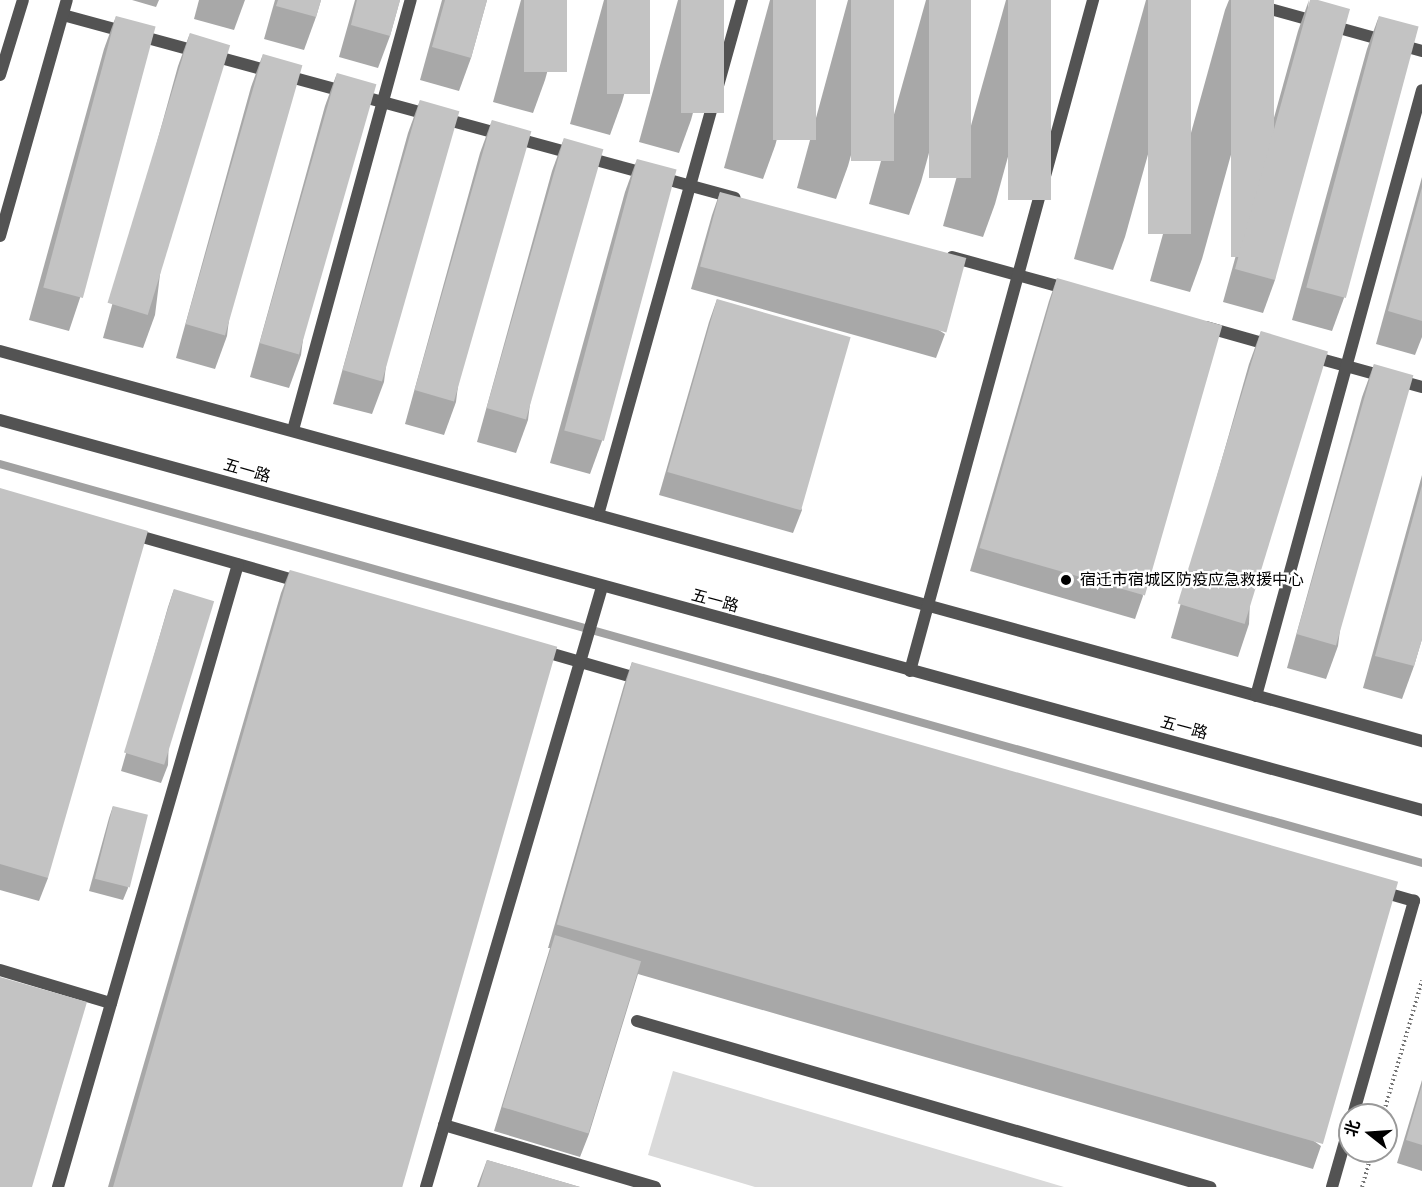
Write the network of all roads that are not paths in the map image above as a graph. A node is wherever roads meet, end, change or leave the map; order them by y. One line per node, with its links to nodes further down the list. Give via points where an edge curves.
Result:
1 (23, 0): 9 (street)
2 (67, 0): 7 (street)
3 (411, 0): 11 (street)
4 (742, 0): 12 (street)
5 (1093, 0): 16 (street)
6 (1238, 0): 8 (street)
7 (63, 15): 11 (street); 14 (street)
8 (1422, 51)
9 (0, 75)
10 (1422, 90): 20 (street)
11 (383, 103): 12 (street); 23 (street)
12 (690, 186): 13 (street); 24 (street)
13 (746, 202)
14 (0, 236)
15 (939, 254): 16 (street)
16 (1018, 275): 17 (street); 29 (street)
17 (1086, 294)
18 (1188, 322): 20 (street)
19 (0, 351): 23 (street)
20 (1347, 366): 21 (street); 34 (street)
21 (1422, 387)
22 (0, 420): 28 (street, 五一路)
23 (293, 430): 24 (street)
24 (598, 515): 29 (street)
25 (113, 529): 26 (street)
26 (238, 564): 27 (street); 39 (street)
27 (318, 587)
28 (602, 587): 31 (street); 32 (street, 五一路)
29 (928, 606): 32 (street); 34 (street)
30 (523, 645): 31 (street)
31 (580, 662): 33 (street); 42 (street)
32 (910, 671): 36 (street, 五一路)
33 (660, 685)
34 (1256, 696): 35 (street)
35 (1422, 741)
36 (1422, 810)
37 (1368, 888): 41 (street, via 1414,901)
38 (0, 970): 39 (street)
39 (111, 1003): 44 (street)
40 (637, 1021): 47 (street)
41 (1356, 1103)
42 (444, 1125): 45 (street); 46 (street)
43 (1339, 1163): 48 (street)
44 (58, 1187)
45 (426, 1187)
46 (655, 1187)
47 (1210, 1187)
48 (1332, 1187)

